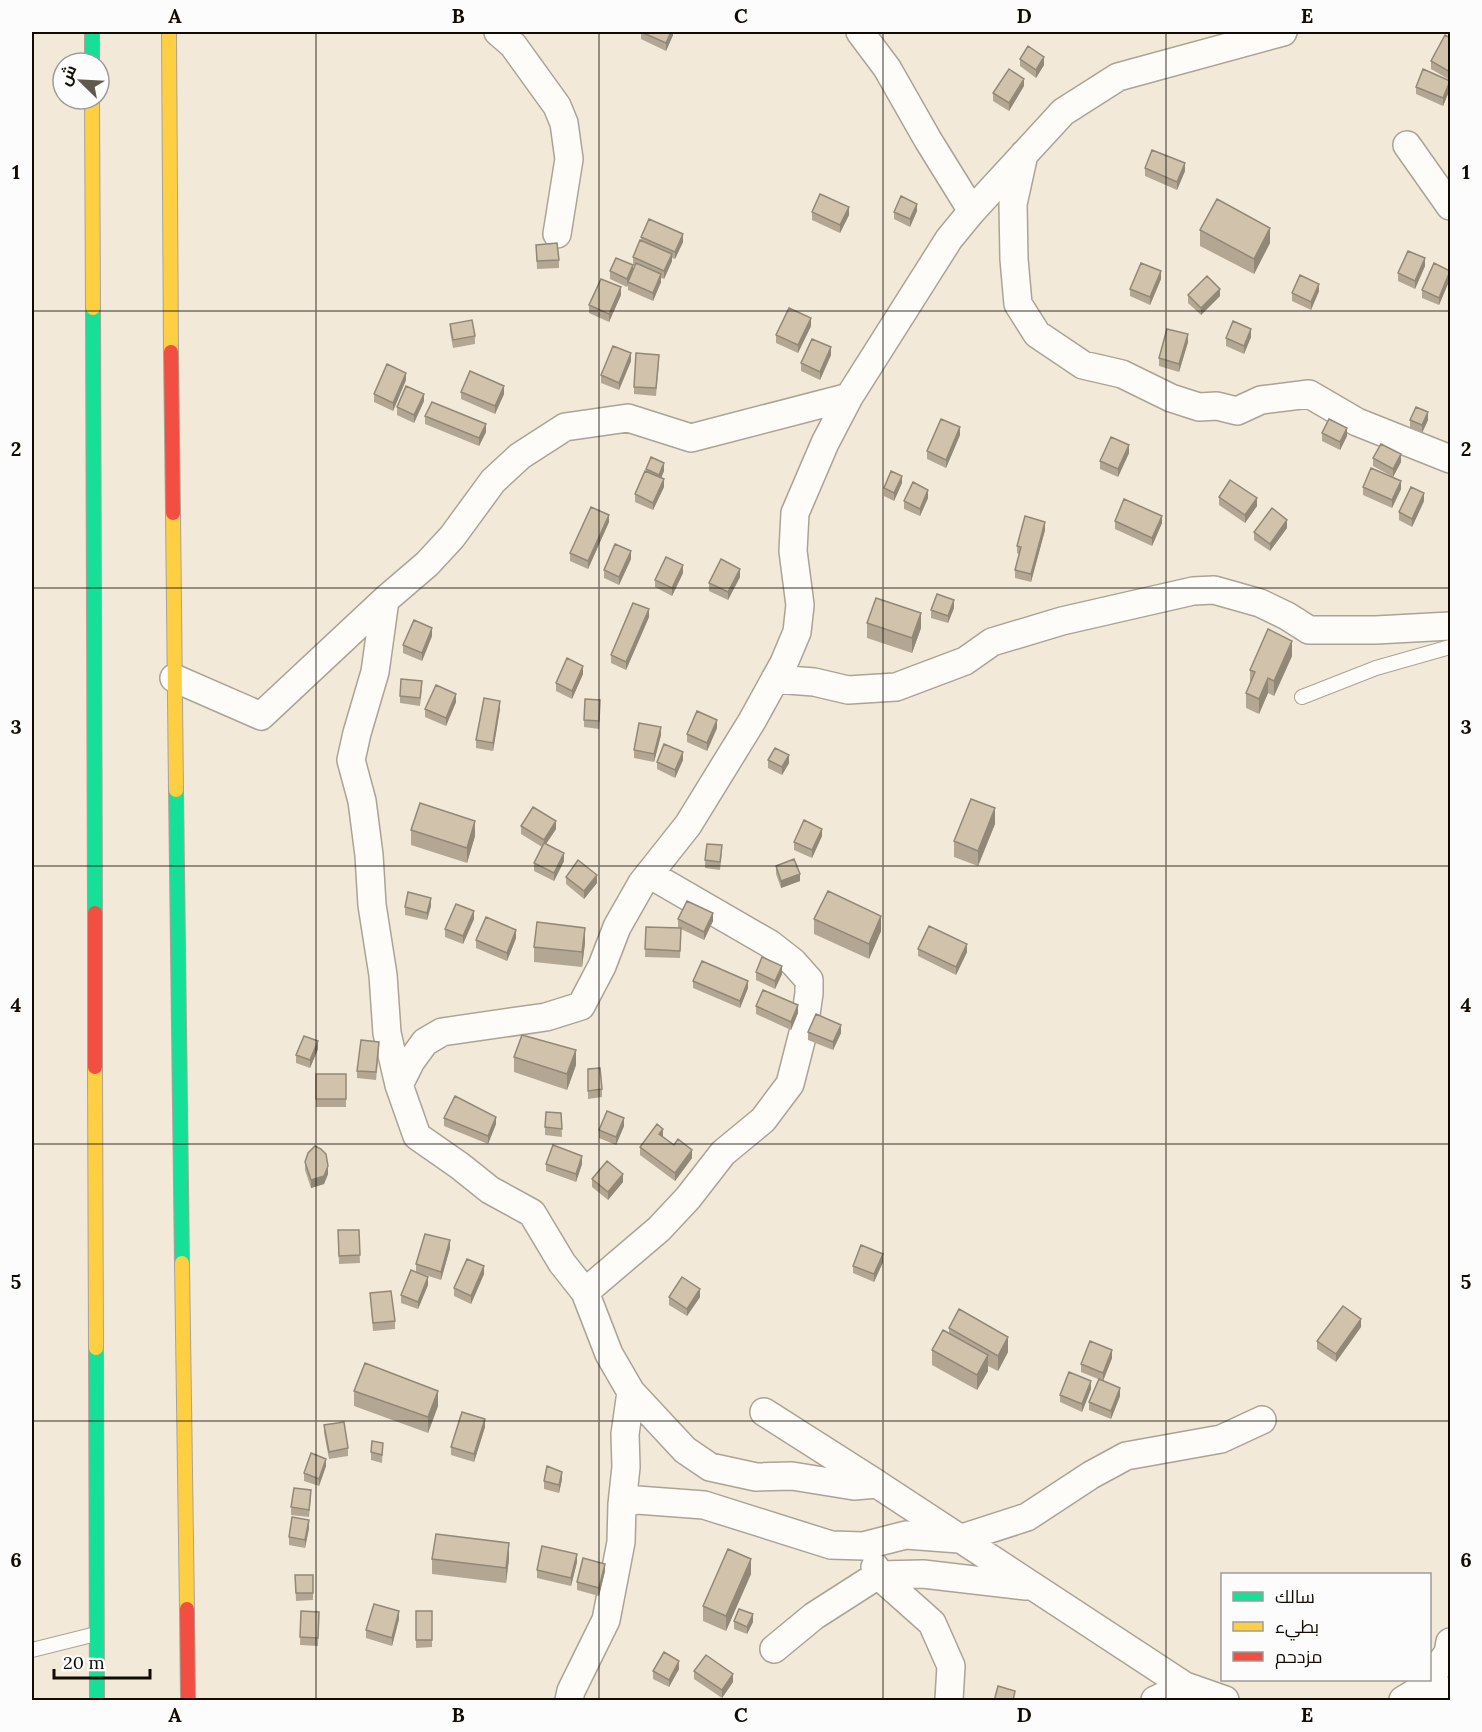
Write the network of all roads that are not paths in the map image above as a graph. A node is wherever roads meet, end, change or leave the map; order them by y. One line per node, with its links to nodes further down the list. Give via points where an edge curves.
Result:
1 (92, 32): 6 (main road)
2 (169, 32): 18 (main road)
3 (860, 32): 11 (street, via 887,68)
4 (1283, 32): 9 (street, via 1119,77 1063,112)
5 (511, 36): 12 (street, via 564,123 569,159)
6 (92, 51)
7 (92, 111): 33 (main road)
8 (1407, 145): 10 (street)
9 (1025, 153): 11 (street); 14 (street, via 1013,204 1014,259 1018,304 1037,334 1083,364 1122,374 1170,398 1199,407 1238,411 1261,400 1309,394 1357,422)
10 (1450, 206)
11 (972, 211): 13 (street, via 949,239)
12 (557, 234)
13 (849, 397): 15 (street, via 691,438 628,418 565,427 520,456 493,481 433,558); 19 (street, via 795,513 793,551 800,605 797,632)
14 (1450, 459)
15 (385, 600): 18 (street, via 261,716); 22 (street, via 375,672 351,760 362,801 387,1033)
16 (1450, 626): 19 (street, via 1309,630 1260,603 1214,590 1193,591 1062,621 992,642 965,661 896,687 848,690)
17 (1450, 647): 20 (lane, via 1376,668)
18 (174, 678): 42 (main road)
19 (775, 679): 21 (street, via 688,825)
20 (1302, 697)
21 (649, 874): 22 (street, via 617,927 581,1006 546,1017 442,1032 425,1042); 23 (street, via 770,944 793,962 809,980 806,1019 790,1084 763,1120 723,1153 659,1229)
22 (399, 1085): 23 (street, via 417,1137 490,1190 532,1213)
23 (585, 1293): 24 (street, via 609,1354)
24 (631, 1392): 27 (street, via 686,1450 710,1467 756,1477 792,1476 854,1486); 28 (street)
25 (764, 1412): 27 (street)
26 (1262, 1420): 29 (street, via 1221,1439 1126,1456 1091,1474 1027,1517)
27 (877, 1484): 29 (street)
28 (622, 1504): 30 (street, via 637,1500 704,1505 831,1545); 43 (street, via 621,1542 606,1620)
29 (958, 1539): 30 (street, via 906,1535); 32 (street)
30 (863, 1546): 31 (street)
31 (878, 1575): 32 (street, via 923,1574); 35 (street, via 814,1616); 44 (street, via 933,1623 951,1666)
32 (1033, 1587): 38 (street)
33 (96, 1634): 36 (lane); 41 (main road)
34 (1450, 1642): 37 (street, via 1448,1653)
35 (774, 1649)
36 (32, 1650)
37 (1431, 1674)
38 (1185, 1686): 45 (street); 46 (street)
39 (1421, 1686): 40 (street)
40 (1450, 1691)
41 (98, 1701)
42 (188, 1701)
43 (569, 1701)
44 (949, 1701)
45 (1155, 1701)
46 (1225, 1701)

